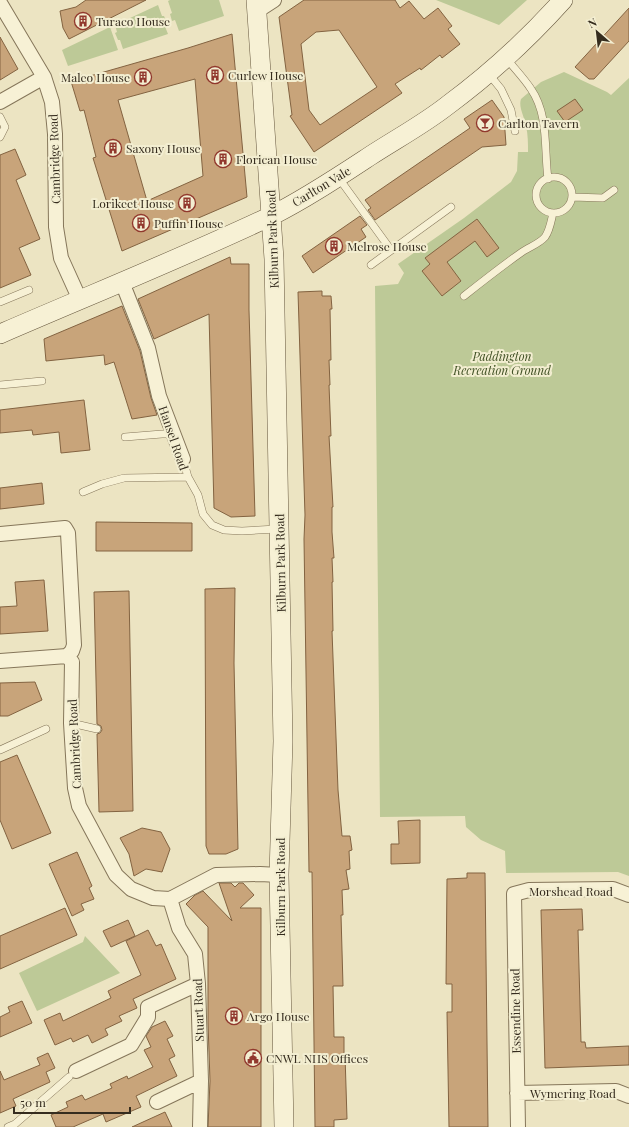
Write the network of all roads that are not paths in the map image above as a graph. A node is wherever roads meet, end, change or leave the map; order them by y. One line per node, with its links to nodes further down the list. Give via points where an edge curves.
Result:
1 (274, 0): 4 (street)
2 (563, 0): 5 (main road, Carlton Vale)
3 (0, 4): 7 (street, Cambridge Road)
4 (257, 6): 18 (main road, Kilburn Park Road)
5 (506, 58): 6 (main road, Carlton Vale); 13 (lane, via 532,89 541,110)
6 (488, 73): 10 (lane, via 501,89 512,110); 12 (main road, Carlton Vale, via 447,106)
7 (44, 77): 8 (street); 24 (street, Cambridge Road, via 52,102 55,134 57,235 61,258)
8 (0, 102)
9 (0, 117): 11 (lane, via 5,127)
10 (515, 132)
11 (0, 137)
12 (338, 176): 18 (main road, Carlton Vale); 19 (lane)
13 (548, 179): 15 (lane, via 560,178 565,181 570,186); 17 (lane, via 543,181 537,190 537,201 543,209)
14 (614, 190): 15 (lane, via 603,198)
15 (572, 198): 17 (lane, via 567,208)
16 (452, 207): 19 (lane)
17 (553, 213): 23 (lane, via 550,227 541,241 509,261)
18 (272, 215): 21 (main road, Carlton Vale); 34 (main road, Kilburn Park Road)
19 (392, 250): 20 (lane)
20 (371, 265)
21 (122, 282): 24 (main road, Carlton Vale); 29 (street, Hansel Road, via 148,348 159,396)
22 (29, 290): 25 (lane)
23 (464, 296)
24 (80, 300): 26 (main road, Carlton Vale)
25 (0, 302)
26 (0, 334)
27 (42, 381): 28 (lane)
28 (0, 385)
29 (174, 434): 30 (lane); 31 (street, Hansel Road)
30 (125, 437)
31 (183, 458): 32 (lane, Hansel Road)
32 (188, 477): 33 (lane, via 124,478); 34 (lane, Hansel Road, via 198,495 203,514 212,525 224,530)
33 (83, 492)
34 (280, 529): 42 (main road, Kilburn Park Road, via 283,741)
35 (0, 534): 36 (street, via 65,528 68,533 74,645)
36 (67, 656): 37 (street); 38 (street, Cambridge Road, via 72,662)
37 (0, 661)
38 (71, 723): 40 (lane); 45 (street, Cambridge Road, via 75,788 79,806 116,875 131,889 153,898)
39 (46, 729): 41 (lane)
40 (97, 729)
41 (0, 750)
42 (279, 875): 45 (street, via 216,875); 54 (main road, Kilburn Park Road)
43 (514, 894): 44 (street, Morshead Road, via 529,890 613,889); 49 (street, Essendine Road)
44 (629, 895)
45 (170, 899): 46 (street, Stuart Road, via 179,928 195,954)
46 (198, 984): 47 (street, via 148,1007 148,1017 131,1045); 48 (street, Stuart Road)
47 (72, 1074): 52 (lane, via 15,1124)
48 (201, 1081): 51 (street); 53 (street, Stuart Road)
49 (517, 1093): 50 (street, Wymering Road, via 616,1091); 55 (street, Essendine Road)
50 (629, 1096)
51 (157, 1102)
52 (8, 1127)
53 (200, 1127)
54 (284, 1127)
55 (518, 1127)

